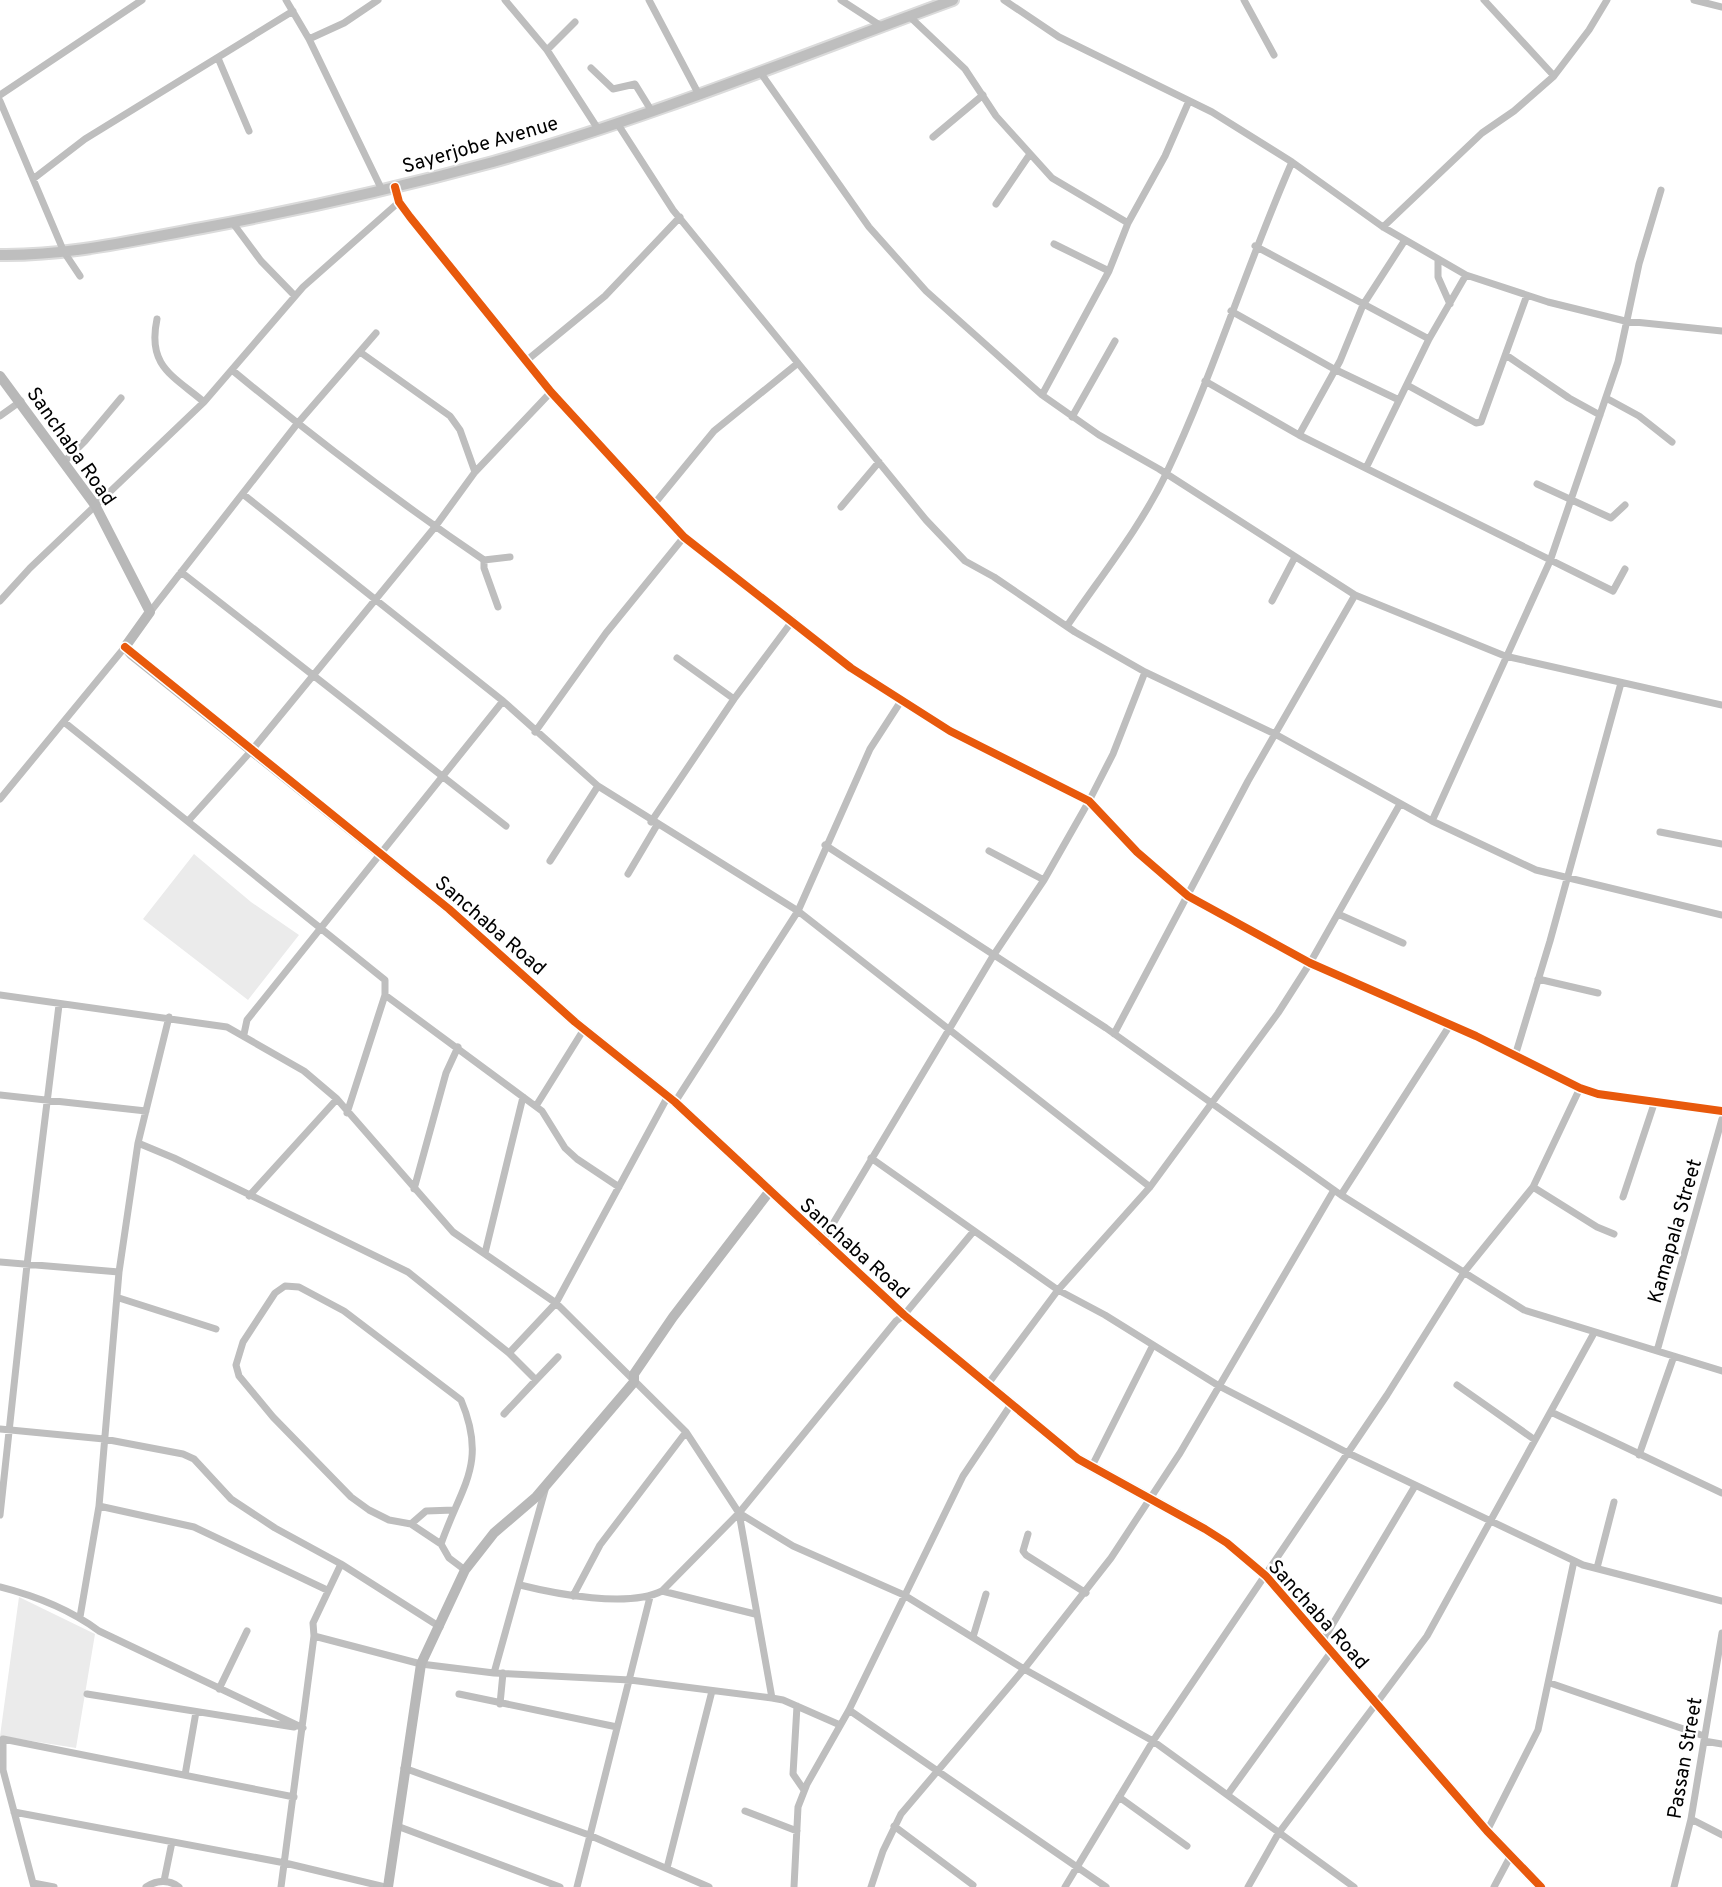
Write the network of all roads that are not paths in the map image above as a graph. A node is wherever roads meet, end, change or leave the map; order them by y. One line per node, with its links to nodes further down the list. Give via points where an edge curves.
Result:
1 (142, 0): 26 (street)
2 (286, 0): 14 (street)
3 (378, 0): 18 (street, via 344,23)
4 (505, 0): 19 (street)
5 (649, 0): 25 (street)
6 (841, 0): 17 (street)
7 (953, 0): 15 (main road, Sayerjobe Avenue)
8 (1004, 0): 28 (street, via 1059,37)
9 (1244, 0): 20 (street)
10 (1484, 0): 24 (street)
11 (1607, 0): 24 (street)
12 (1694, 0): 13 (street)
13 (1722, 7)
14 (293, 11): 18 (street); 21 (street)
15 (909, 16): 17 (main road, Sayerjobe Avenue); 27 (street, via 965,69)
16 (575, 22): 19 (street)
17 (881, 26): 23 (main road, Sayerjobe Avenue)
18 (309, 39): 39 (street)
19 (547, 50): 32 (street)
20 (1274, 55)
21 (218, 58): 33 (street); 37 (street, via 94,133)
22 (591, 68): 30 (street, via 613,89 635,84)
23 (760, 72): 25 (main road, Sayerjobe Avenue); 77 (street, via 869,227 943,308)
24 (1554, 76): 46 (street, via 1482,133)
25 (698, 93): 30 (main road, Sayerjobe Avenue)
26 (0, 95)
27 (983, 95): 34 (street); 35 (street)
28 (1189, 100): 36 (street); 45 (street, via 1165,156)
29 (0, 101): 37 (street)
30 (651, 110): 31 (main road, Sayerjobe Avenue)
31 (617, 123): 32 (main road, Sayerjobe Avenue); 43 (street)
32 (598, 129): 38 (main road, Sayerjobe Avenue)
33 (249, 131)
34 (933, 137)
35 (1030, 154): 42 (street); 45 (street, via 1052,178)
36 (1292, 162): 46 (street); 49 (street)
37 (33, 178): 50 (street)
38 (395, 187): 39 (main road, Sayerjobe Avenue); 41 (street)
39 (382, 190): 44 (main road, Sayerjobe Avenue)
40 (1660, 190): 62 (street)
41 (399, 202): 57 (street); 69 (street)
42 (996, 204)
43 (680, 218): 69 (street, via 605,296); 70 (street)
44 (232, 222): 50 (main road, Sayerjobe Avenue); 57 (street, via 261,261)
45 (1128, 224): 53 (street)
46 (1383, 227): 47 (street)
47 (1405, 240): 52 (street); 59 (street)
48 (1054, 244): 53 (street)
49 (1255, 246): 59 (street); 60 (street)
50 (64, 252): 51 (main road, Sayerjobe Avenue); 55 (street)
51 (0, 255)
52 (1438, 259): 54 (street); 58 (street, via 1438,277)
53 (1109, 271): 77 (street)
54 (1466, 275): 56 (street); 58 (street)
55 (80, 276)
56 (1527, 295): 62 (street); 68 (street)
57 (295, 296): 72 (street)
58 (1450, 304): 65 (street)
59 (1362, 305): 65 (street); 71 (street)
60 (1231, 311): 71 (street); 74 (street)
61 (157, 319): 82 (street, via 154,344 158,362)
62 (1625, 321): 63 (street); 79 (street, via 1618,362)
63 (1722, 331)
64 (376, 333): 67 (street)
65 (1429, 339): 75 (street)
66 (1115, 341): 85 (street)
67 (360, 352): 86 (street); 92 (street, via 450,416 460,430)
68 (1506, 355): 75 (street, via 1481,422 1476,423); 83 (street)
69 (526, 361): 76 (street)
70 (798, 363): 90 (street); 97 (street, via 714,431)
71 (1334, 369): 80 (street); 87 (street)
72 (232, 370): 82 (street); 86 (street)
73 (0, 376): 81 (street, Sanchaba Road)
74 (1205, 381): 87 (street); 93 (street)
75 (1407, 385): 80 (street)
76 (550, 392): 92 (street); 97 (street)
77 (1042, 395): 85 (street)
78 (121, 398): 89 (street)
79 (1606, 398): 83 (street); 88 (street, via 1639,416)
80 (1399, 400): 91 (street)
81 (21, 401): 84 (street); 89 (street, Sanchaba Road)
82 (204, 402): 98 (street)
83 (1600, 415): 96 (street)
84 (0, 416)
85 (1072, 417): 93 (street)
86 (297, 424): 95 (street); 101 (street)
87 (1299, 435): 91 (street)
88 (1672, 442)
89 (64, 462): 98 (street, Sanchaba Road)
90 (879, 462): 100 (street); 116 (street, via 965,561)
91 (1366, 468): 106 (street)
92 (475, 472): 101 (street)
93 (1166, 474): 104 (street); 116 (street)
94 (1537, 484): 96 (street)
95 (244, 495): 108 (street); 110 (street)
96 (1572, 499): 99 (street, via 1611,518); 106 (street)
97 (655, 503): 102 (street)
98 (95, 505): 111 (street); 114 (street, Sanchaba Road)
99 (1625, 505)
100 (841, 507)
101 (435, 527): 105 (street); 110 (street)
102 (684, 537): 115 (street); 128 (street, via 606,633)
103 (510, 557): 105 (street)
104 (1294, 557): 109 (street); 112 (street)
105 (484, 560): 113 (street)
106 (1550, 561): 107 (street, via 1613,591); 118 (street)
107 (1625, 569)
108 (181, 572): 114 (street); 121 (street)
109 (1355, 595): 118 (street); 129 (street)
110 (375, 600): 121 (street); 124 (street)
111 (0, 601)
112 (1272, 601)
113 (498, 607)
114 (150, 612): 117 (street)
115 (793, 620): 123 (street); 125 (street, via 851,668)
116 (1067, 626): 120 (street)
117 (125, 647): 127 (street); 130 (street, Sanchaba Road)
118 (1505, 656): 122 (street); 137 (street)
119 (677, 658): 123 (street)
120 (1145, 672): 129 (street); 134 (street, via 1113,754)
121 (312, 676): 130 (street); 131 (street)
122 (1621, 683): 126 (street); 147 (street)
123 (734, 699): 138 (street)
124 (503, 701): 128 (street); 131 (street)
125 (901, 701): 134 (street, via 950,731); 142 (street, via 870,749)
126 (1722, 705)
127 (63, 722): 133 (street); 136 (street)
128 (535, 732): 132 (street)
129 (1275, 734): 135 (street); 149 (street)
130 (252, 750): 136 (street); 144 (street, Sanchaba Road)
131 (443, 774): 139 (street); 144 (street)
132 (598, 786): 138 (street); 145 (street)
133 (0, 800)
134 (1089, 801): 148 (street); 149 (street, via 1137,852)
135 (1400, 804): 137 (street); 151 (street)
136 (189, 820): 153 (street)
137 (1432, 821): 147 (street, via 1536,870)
138 (654, 824): 146 (street); 150 (street)
139 (506, 826)
140 (1660, 832): 141 (street)
141 (1722, 844)
142 (825, 845): 150 (street); 155 (street)
143 (990, 851): 148 (street)
144 (381, 854): 153 (street); 164 (street, Sanchaba Road)
145 (550, 861)
146 (628, 874)
147 (1567, 878): 152 (street); 157 (street)
148 (1044, 880): 155 (street)
149 (1188, 896): 156 (street); 167 (street)
150 (798, 911): 165 (street); 174 (street)
151 (1338, 914): 154 (street); 156 (street)
152 (1722, 915)
153 (323, 928): 159 (street, via 385,980); 166 (street, via 247,1020)
154 (1403, 943)
155 (993, 956): 165 (street); 167 (street)
156 (1310, 963): 163 (street); 177 (street)
157 (1538, 979): 158 (street); 169 (street)
158 (1598, 993)
159 (385, 995): 168 (street); 181 (street)
160 (0, 996): 161 (street)
161 (59, 1005): 162 (street); 175 (street)
162 (169, 1017): 166 (street, via 227,1026); 179 (street)
163 (1450, 1025): 169 (street); 190 (street)
164 (584, 1029): 174 (street, Sanchaba Road); 178 (street)
165 (949, 1029): 184 (street); 186 (street)
166 (244, 1034): 173 (street, via 304,1071)
167 (1114, 1034): 177 (street)
168 (458, 1047): 172 (street); 188 (street, via 446,1073)
169 (1515, 1056): 170 (street)
170 (1580, 1088): 176 (street); 187 (street)
171 (0, 1095): 175 (street)
172 (523, 1097): 178 (street); 196 (street)
173 (337, 1099): 181 (street); 191 (street)
174 (672, 1099): 185 (street); 189 (street, Sanchaba Road)
175 (49, 1100): 179 (street); 198 (street)
176 (1654, 1101): 180 (street); 192 (street)
177 (1212, 1104): 186 (street); 190 (street)
178 (536, 1106): 185 (street, via 576,1159)
179 (146, 1111): 183 (street)
180 (1722, 1111)
181 (347, 1113): 188 (street)
182 (1722, 1119): 208 (street, Kamapala Street)
183 (138, 1143): 191 (street); 200 (street)
184 (871, 1158): 193 (street); 195 (street)
185 (619, 1186): 203 (street)
186 (1150, 1187): 201 (street)
187 (1533, 1187): 194 (street); 199 (street)
188 (414, 1189): 196 (street, via 453,1232)
189 (769, 1192): 195 (street, Sanchaba Road); 214 (street, via 673,1317 634,1374)
190 (1338, 1193): 199 (street); 217 (street)
191 (249, 1196): 209 (street, via 408,1272)
192 (1623, 1197)
193 (973, 1232): 201 (street); 204 (street)
194 (1614, 1234)
195 (822, 1242): 204 (street, Sanchaba Road)
196 (485, 1253): 203 (street)
197 (0, 1262): 198 (street)
198 (27, 1265): 200 (street); 221 (street)
199 (1465, 1270): 206 (street, via 1524,1310); 225 (street)
200 (119, 1272): 202 (street)
201 (1058, 1290): 207 (street); 215 (street)
202 (119, 1298): 205 (street); 223 (street)
203 (556, 1303): 209 (street); 214 (street)
204 (904, 1315): 215 (street, Sanchaba Road); 235 (street)
205 (216, 1329)
206 (1594, 1333): 208 (street); 219 (street)
207 (1153, 1345): 217 (street); 227 (street)
208 (1657, 1351): 210 (street)
209 (509, 1353): 213 (street)
210 (1674, 1356): 212 (street); 226 (street)
211 (558, 1357): 213 (street)
212 (1722, 1371)
213 (536, 1380): 220 (street)
214 (634, 1382): 222 (street); 228 (street)
215 (988, 1384): 218 (street, Sanchaba Road)
216 (1457, 1385): 224 (street)
217 (1219, 1386): 225 (street); 231 (street)
218 (1012, 1403): 227 (street, Sanchaba Road, via 1063,1449); 252 (street, via 963,1476)
219 (1551, 1412): 224 (street); 226 (street)
220 (504, 1413)
221 (4, 1430): 223 (street); 236 (street)
222 (686, 1432): 235 (street); 253 (street, via 600,1545)
223 (104, 1439): 233 (street); 242 (street, via 194,1459 231,1499)
224 (1535, 1440): 237 (street)
225 (1348, 1454): 229 (street); 245 (street)
226 (1639, 1455): 230 (street)
227 (1092, 1466): 231 (street, Sanchaba Road)
228 (546, 1485): 244 (street, via 494,1533); 246 (street)
229 (1415, 1486): 237 (street); 263 (street)
230 (1722, 1493)
231 (1152, 1499): 245 (street, Sanchaba Road, via 1227,1543); 250 (street)
232 (1614, 1502): 243 (street)
233 (99, 1506): 248 (street, via 194,1527); 257 (street)
234 (454, 1510): 238 (street, via 426,1511); 238 (street, via 473,1464 470,1422 461,1400 344,1311 299,1287 285,1286 275,1293 243,1342 236,1365 239,1376 351,1497 389,1520); 240 (street)
235 (739, 1513): 249 (street); 252 (street, via 793,1546); 256 (street)
236 (0, 1515)
237 (1488, 1521): 241 (street); 276 (street, via 1427,1636)
238 (411, 1524): 240 (street)
239 (1028, 1534): 250 (street, via 1023,1551 1026,1555)
240 (441, 1544): 244 (street, via 449,1558)
241 (1574, 1561): 243 (street); 270 (street)
242 (341, 1564): 248 (street); 258 (street)
243 (1597, 1568): 255 (street)
244 (465, 1570): 258 (street)
245 (1266, 1576): 263 (street, Sanchaba Road); 285 (street)
246 (520, 1585): 253 (street); 267 (street)
247 (0, 1587): 257 (street, via 32,1595)
248 (327, 1590): 261 (street, via 313,1623)
249 (662, 1591): 254 (street); 256 (street)
250 (1086, 1593): 266 (street)
251 (986, 1594): 262 (street)
252 (904, 1595): 262 (street); 279 (street)
253 (573, 1596): 254 (street)
254 (650, 1598): 269 (street)
255 (1722, 1601)
256 (755, 1614): 275 (street)
257 (80, 1617): 271 (street, via 99,1631)
258 (440, 1627): 265 (street)
259 (247, 1631): 271 (street)
260 (1722, 1633): 284 (street, Passan Street)
261 (314, 1636): 265 (street); 283 (street)
262 (972, 1637): 266 (street)
263 (1322, 1642): 264 (street, Sanchaba Road)
264 (1330, 1652): 276 (street, Sanchaba Road); 291 (street)
265 (421, 1664): 267 (street); 287 (street)
266 (1024, 1669): 285 (street); 288 (street)
267 (494, 1673): 268 (street)
268 (503, 1673): 269 (street); 277 (street)
269 (630, 1680): 272 (street); 282 (street)
270 (1550, 1683): 284 (street); 300 (street, via 1538,1730)
271 (219, 1689): 283 (street)
272 (712, 1690): 275 (street); 309 (street)
273 (87, 1694): 280 (street)
274 (459, 1694): 277 (street)
275 (772, 1698): 278 (street)
276 (1376, 1703): 300 (street, Sanchaba Road); 301 (street)
277 (500, 1704): 282 (street)
278 (797, 1706): 281 (street); 290 (street, via 793,1773)
279 (849, 1710): 281 (street); 288 (street)
280 (196, 1712): 283 (street); 289 (street)
281 (840, 1725): 290 (street)
282 (617, 1727): 302 (street)
283 (303, 1728): 292 (street)
284 (1704, 1738): 286 (street); 296 (street, Passan Street)
285 (1153, 1741): 291 (street); 293 (street)
286 (1722, 1744)
287 (404, 1768): 297 (street); 302 (street)
288 (938, 1769): 298 (street); 308 (street)
289 (185, 1775): 292 (street); 295 (street, via 3,1739 3,1770)
290 (804, 1790): 299 (street, via 798,1807)
291 (1228, 1794): 301 (street)
292 (294, 1797): 307 (street)
293 (1119, 1797): 305 (street); 308 (street)
294 (745, 1811): 299 (street)
295 (14, 1812): 304 (street); 311 (street)
296 (1691, 1819): 303 (street); 329 (street, Passan Street)
297 (397, 1826): 317 (street); 318 (street)
298 (894, 1826): 312 (street); 322 (street)
299 (797, 1831): 321 (street)
300 (1486, 1831): 306 (street, Sanchaba Road)
301 (1278, 1834): 325 (street); 326 (street)
302 (589, 1835): 309 (street); 319 (street)
303 (1722, 1835)
304 (172, 1842): 307 (street); 310 (street)
305 (1187, 1846)
306 (1510, 1857): 327 (street); 328 (street, Sanchaba Road)
307 (285, 1863): 316 (street); 317 (street)
308 (1075, 1867): 323 (street); 324 (street)
309 (667, 1868): 320 (street)
310 (164, 1881): 314 (street); 315 (street)
311 (33, 1885): 313 (street)
312 (973, 1885)
313 (54, 1887)
314 (146, 1887)
315 (179, 1887)
316 (281, 1887)
317 (386, 1887)
318 (560, 1887)
319 (577, 1887)
320 (709, 1887)
321 (794, 1887)
322 (871, 1887)
323 (1065, 1887)
324 (1106, 1887)
325 (1248, 1887)
326 (1354, 1887)
327 (1494, 1887)
328 (1541, 1887)
329 (1674, 1887)

